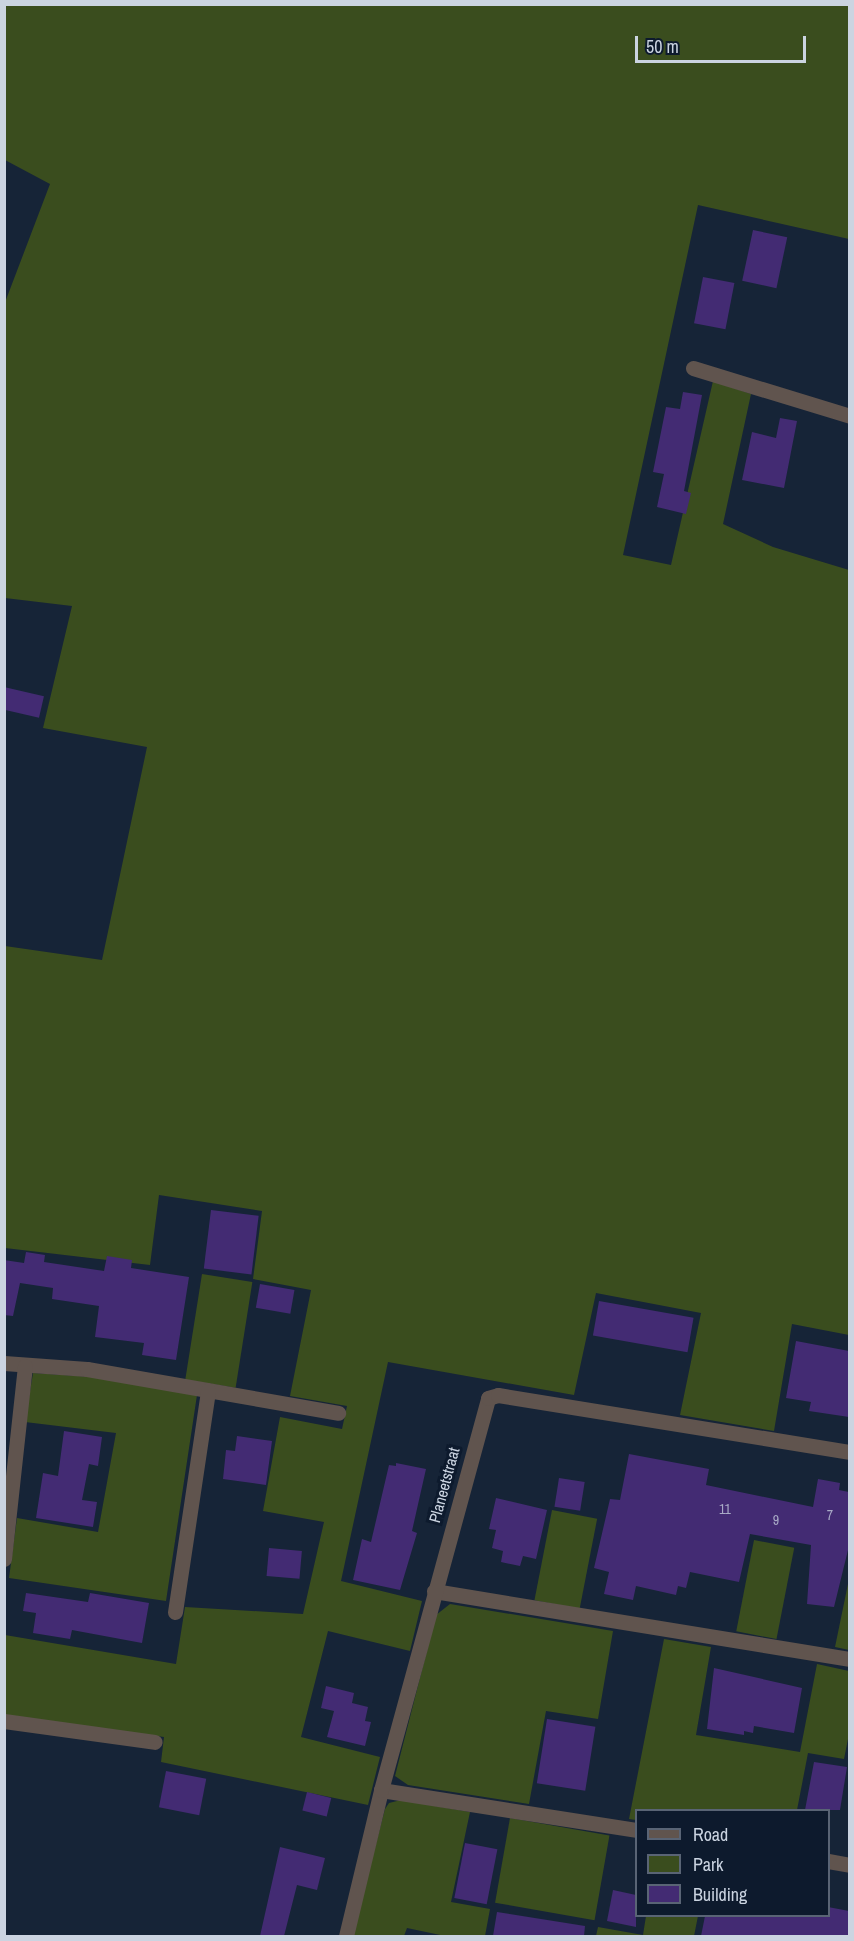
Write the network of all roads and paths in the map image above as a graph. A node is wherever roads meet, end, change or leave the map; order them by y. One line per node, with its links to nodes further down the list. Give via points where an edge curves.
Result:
1 (693, 368): 2 (street)
2 (849, 416)
3 (4, 1363): 4 (street)
4 (25, 1366): 5 (street, via 87,1369); 8 (street)
5 (208, 1390): 6 (street); 10 (street)
6 (338, 1413)
7 (849, 1452): 9 (street, Planeetstraat, via 498,1395 488,1398)
8 (4, 1559)
9 (434, 1591): 11 (street); 14 (street, Planeetstraat)
10 (175, 1612)
11 (849, 1659)
12 (4, 1721): 13 (street)
13 (155, 1742)
14 (381, 1790): 15 (street); 18 (street, Planeetstraat)
15 (635, 1830)
16 (830, 1861): 17 (street)
17 (849, 1864)
18 (346, 1936)

